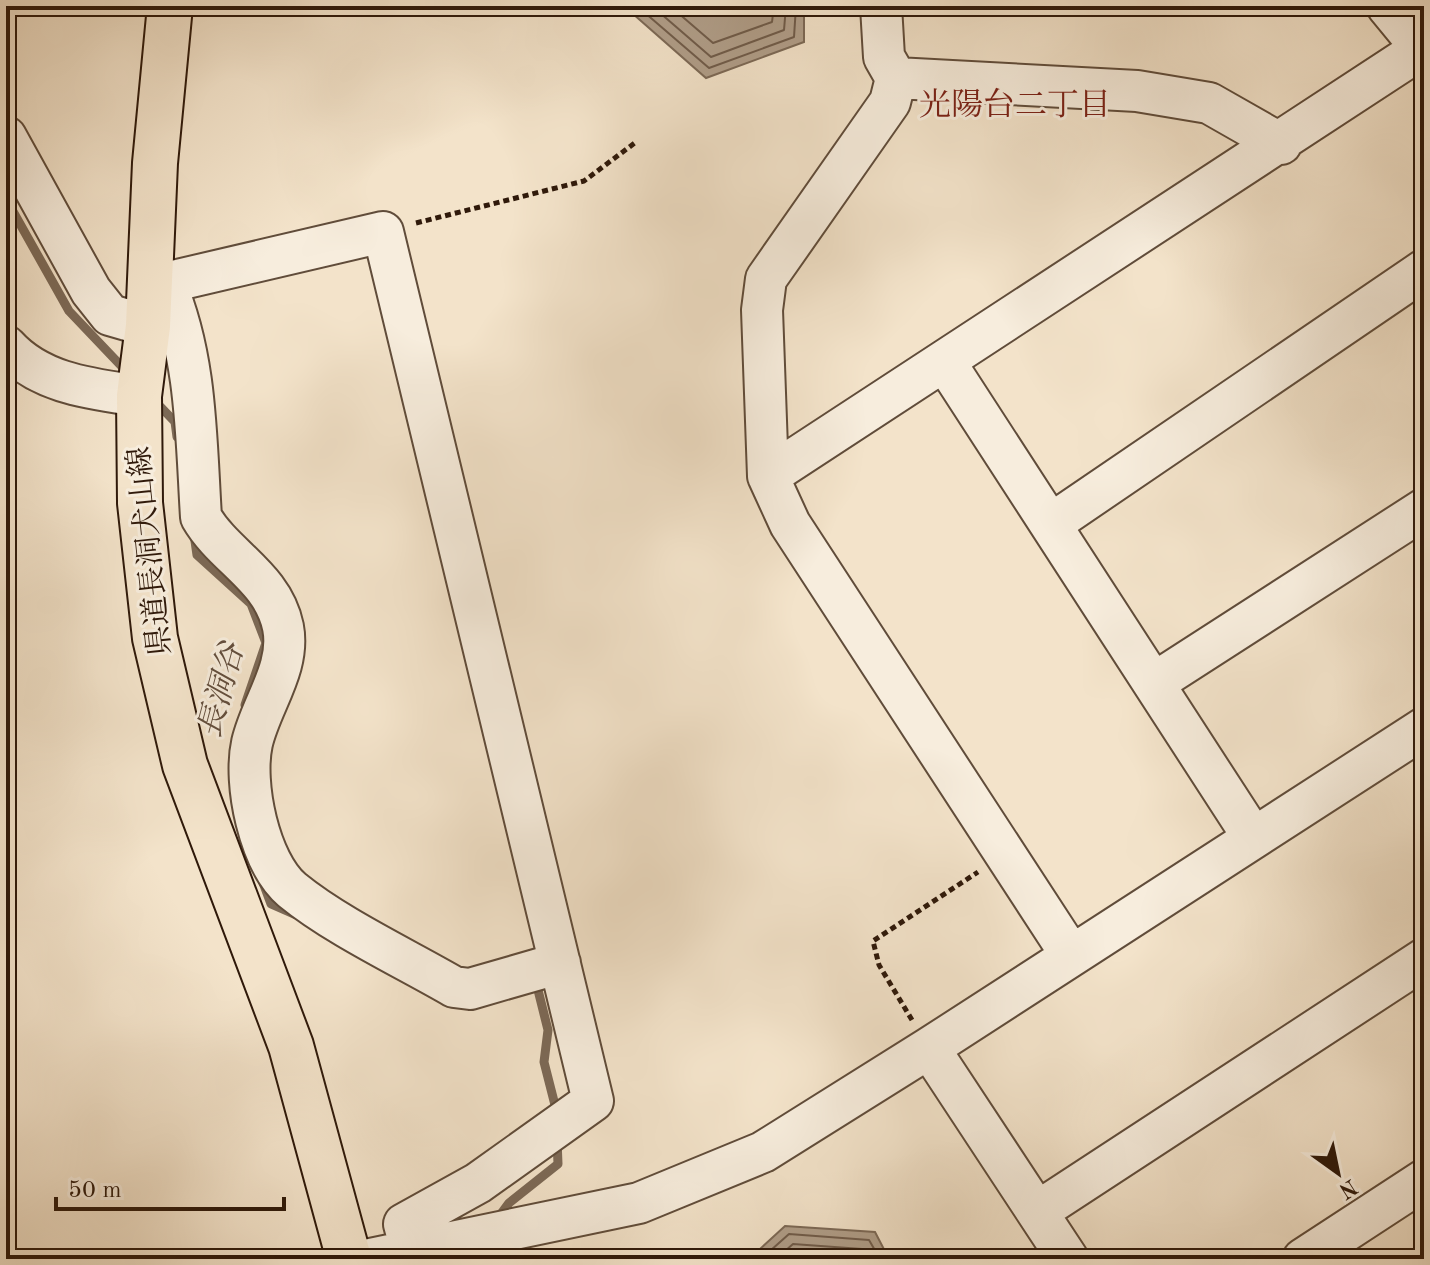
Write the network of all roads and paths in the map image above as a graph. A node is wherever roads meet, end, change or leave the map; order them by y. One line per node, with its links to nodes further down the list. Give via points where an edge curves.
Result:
1 (170, 6): 11 (main road, 県道長洞犬山線, via 155,163)
2 (881, 6): 5 (street, via 884,57)
3 (1387, 6): 4 (street)
4 (1423, 49): 8 (street)
5 (896, 78): 8 (street, via 1137,91 1209,103); 14 (street, via 890,102 766,279 762,310)
6 (6, 137): 11 (street, via 91,291 110,315)
7 (636, 142): 9 (path, via 584,181)
8 (1281, 144): 13 (street)
9 (383, 232): 11 (street); 23 (street)
10 (1424, 270): 16 (street)
11 (150, 331): 12 (street, via 70,386); 23 (street, via 176,307 193,386 201,517 211,534 257,576 283,626 280,670 259,720 248,776 272,863 291,889 454,987 470,989); 28 (main road, 県道長洞犬山線, via 140,503 155,638 185,765 291,1046)
12 (6, 346)
13 (945, 362): 14 (street); 16 (street)
14 (768, 476): 20 (street, via 790,524)
15 (1424, 509): 17 (street)
16 (1051, 524): 17 (street)
17 (1154, 683): 19 (street)
18 (1420, 739): 19 (street)
19 (1253, 837): 21 (street)
20 (1006, 854): 21 (street); 24 (path, via 873,941 879,965)
21 (1071, 955): 24 (street)
22 (1424, 959): 26 (street)
23 (560, 963): 27 (street, via 593,1101 478,1183 404,1224)
24 (929, 1048): 26 (street); 27 (street, via 763,1152 639,1203)
25 (1424, 1180): 31 (street)
26 (1037, 1212): 30 (street)
27 (430, 1247): 29 (street)
28 (349, 1259)
29 (370, 1259)
30 (1068, 1259)
31 (1303, 1259)

